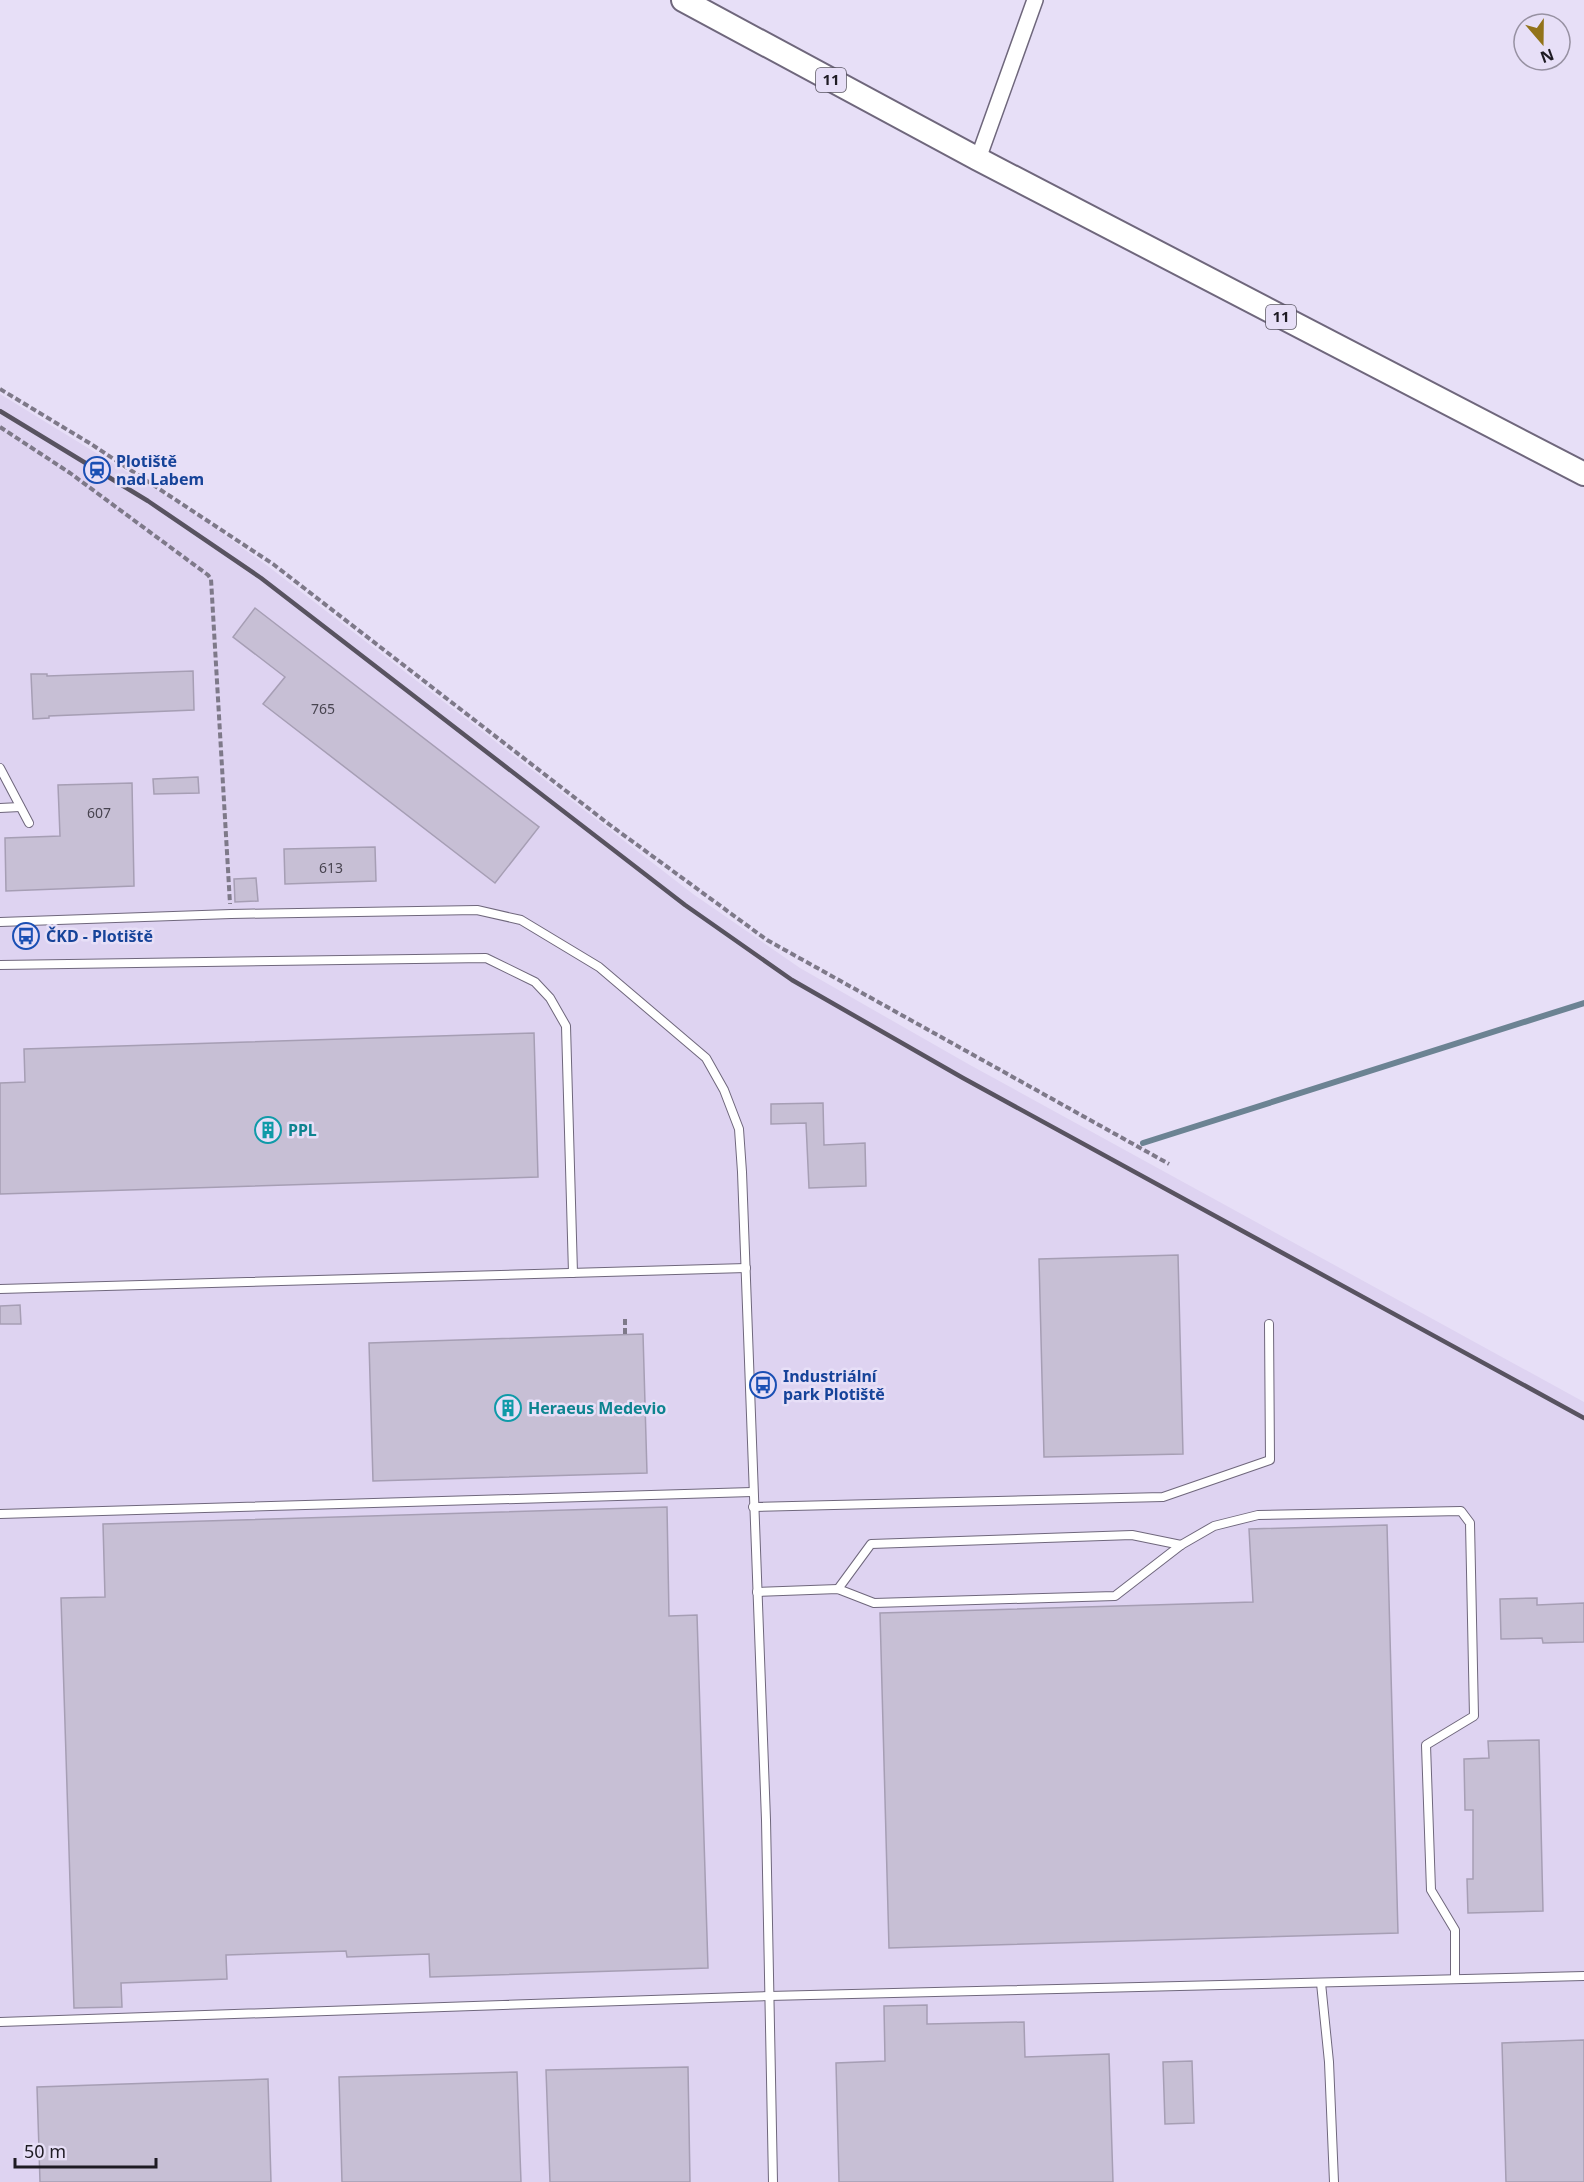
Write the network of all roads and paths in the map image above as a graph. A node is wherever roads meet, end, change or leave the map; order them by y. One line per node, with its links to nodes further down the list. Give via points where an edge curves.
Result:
1 (683, 0): 3 (main road, 11)
2 (1035, 0): 3 (street)
3 (978, 159): 6 (main road, 11)
4 (0, 389): 14 (path, via 273,564 610,825 767,940)
5 (0, 427): 11 (path, via 204,569 211,579)
6 (1584, 474)
7 (0, 768): 8 (lane)
8 (20, 807): 9 (lane); 10 (lane)
9 (0, 808)
10 (29, 823)
11 (231, 914): 12 (lane); 15 (lane, via 477,910 521,920 599,967 706,1058 724,1090 739,1129)
12 (0, 922)
13 (0, 965): 16 (lane, via 486,958 535,982 550,998 566,1026)
14 (1169, 1164)
15 (746, 1268): 16 (lane); 21 (lane)
16 (573, 1273): 17 (lane)
17 (0, 1289)
18 (625, 1318): 20 (path)
19 (1269, 1324): 22 (lane, via 1270,1460 1184,1491 1163,1497)
20 (625, 1335)
21 (752, 1492): 22 (lane); 23 (lane)
22 (753, 1507): 26 (lane)
23 (0, 1514)
24 (1181, 1545): 25 (lane, via 1116,1596 874,1603); 25 (lane, via 1132,1535 871,1544); 28 (lane, via 1214,1526 1258,1515 1461,1511 1470,1523 1474,1716 1426,1745 1431,1890 1455,1930)
25 (838, 1589): 26 (lane)
26 (757, 1592): 30 (lane)
27 (1584, 1976): 28 (lane)
28 (1455, 1980): 29 (lane)
29 (1321, 1983): 30 (lane); 33 (lane)
30 (769, 1996): 31 (lane); 32 (lane)
31 (0, 2022)
32 (773, 2182)
33 (1334, 2182)

